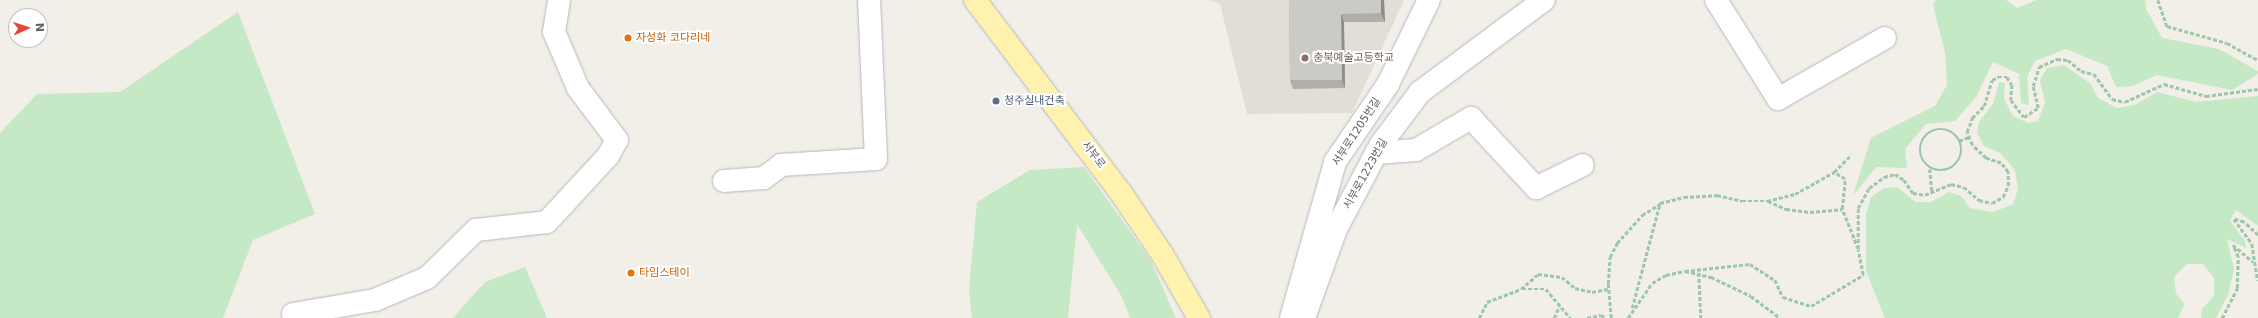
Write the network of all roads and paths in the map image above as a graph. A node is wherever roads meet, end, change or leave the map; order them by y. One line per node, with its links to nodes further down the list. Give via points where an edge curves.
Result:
1 (559, 0): 34 (street, via 554,32 578,88 617,140 608,156 547,222 476,230 427,278 375,300)
2 (869, 0): 18 (street, via 876,159 781,165 764,178)
3 (976, 0): 35 (main road, 서부로, via 1121,193 1162,254)
4 (1429, 0): 23 (street, 서부로1205번길, via 1388,84 1335,162)
5 (1544, 0): 13 (street, 서부로1223번길, via 1420,92)
6 (1716, 0): 8 (street, via 1778,98)
7 (2158, 0): 9 (path, via 2167,26 2226,43)
8 (1885, 38)
9 (2258, 60)
10 (2258, 88): 11 (path, via 2206,96 2164,84 2125,102 2112,99 2094,74 2080,71 2068,60 2057,58 2039,67 2034,75 2038,108 2031,116 2024,117 2017,111 2007,77 1992,80 1984,106 1972,118)
11 (1969, 137): 12 (path); 19 (path, via 1986,158 2001,162 2008,172 2008,186 2003,197 1992,202 1979,200 1964,187 1952,184)
12 (1959, 141): 16 (path, via 1962,151 1957,163 1946,171); 16 (path, via 1947,130 1927,134 1920,154)
13 (1376, 153): 15 (street, via 1416,150 1471,118 1536,188); 23 (street, 서부로1223번길)
14 (1851, 155): 17 (path)
15 (1583, 166)
16 (1930, 168): 19 (path)
17 (1834, 172): 20 (path, via 1795,194); 22 (path, via 1845,179)
18 (724, 180)
19 (1932, 193): 25 (path, via 1913,193 1904,180 1895,174 1869,188 1858,208)
20 (1767, 201): 21 (path, via 1742,201 1717,195 1684,197); 22 (path, via 1786,209 1810,212)
21 (1660, 203): 31 (path, via 1642,215 1617,243 1610,257); 33 (path)
22 (1842, 209): 25 (path)
23 (1325, 229): 36 (street, 서부로1205번길); 37 (street, 서부로1223번길)
24 (2258, 235): 26 (path, via 2244,222 2234,219 2252,244)
25 (1858, 249): 27 (path, via 1863,275 1812,306 1783,297 1775,280 1750,264)
26 (2253, 262): 29 (path); 47 (path, via 2234,245 2238,257 2237,288)
27 (1685, 271): 28 (path); 33 (path, via 1666,275 1652,283)
28 (1700, 273): 45 (path); 46 (path, via 1751,296)
29 (2258, 281)
30 (1521, 289): 31 (path, via 1538,274 1562,277 1576,288 1592,292); 32 (path, via 1546,289); 38 (path, via 1487,302)
31 (1608, 289): 43 (path)
32 (1559, 307): 39 (path); 40 (path)
33 (1632, 308): 44 (path)
34 (293, 314)
35 (1199, 318)
36 (1291, 318)
37 (1304, 318)
38 (1479, 318)
39 (1554, 318)
40 (1570, 318)
41 (1587, 318): 42 (path, via 1601,315)
42 (1606, 318)
43 (1611, 318)
44 (1628, 318)
45 (1701, 318)
46 (1780, 318)
47 (2222, 318)

